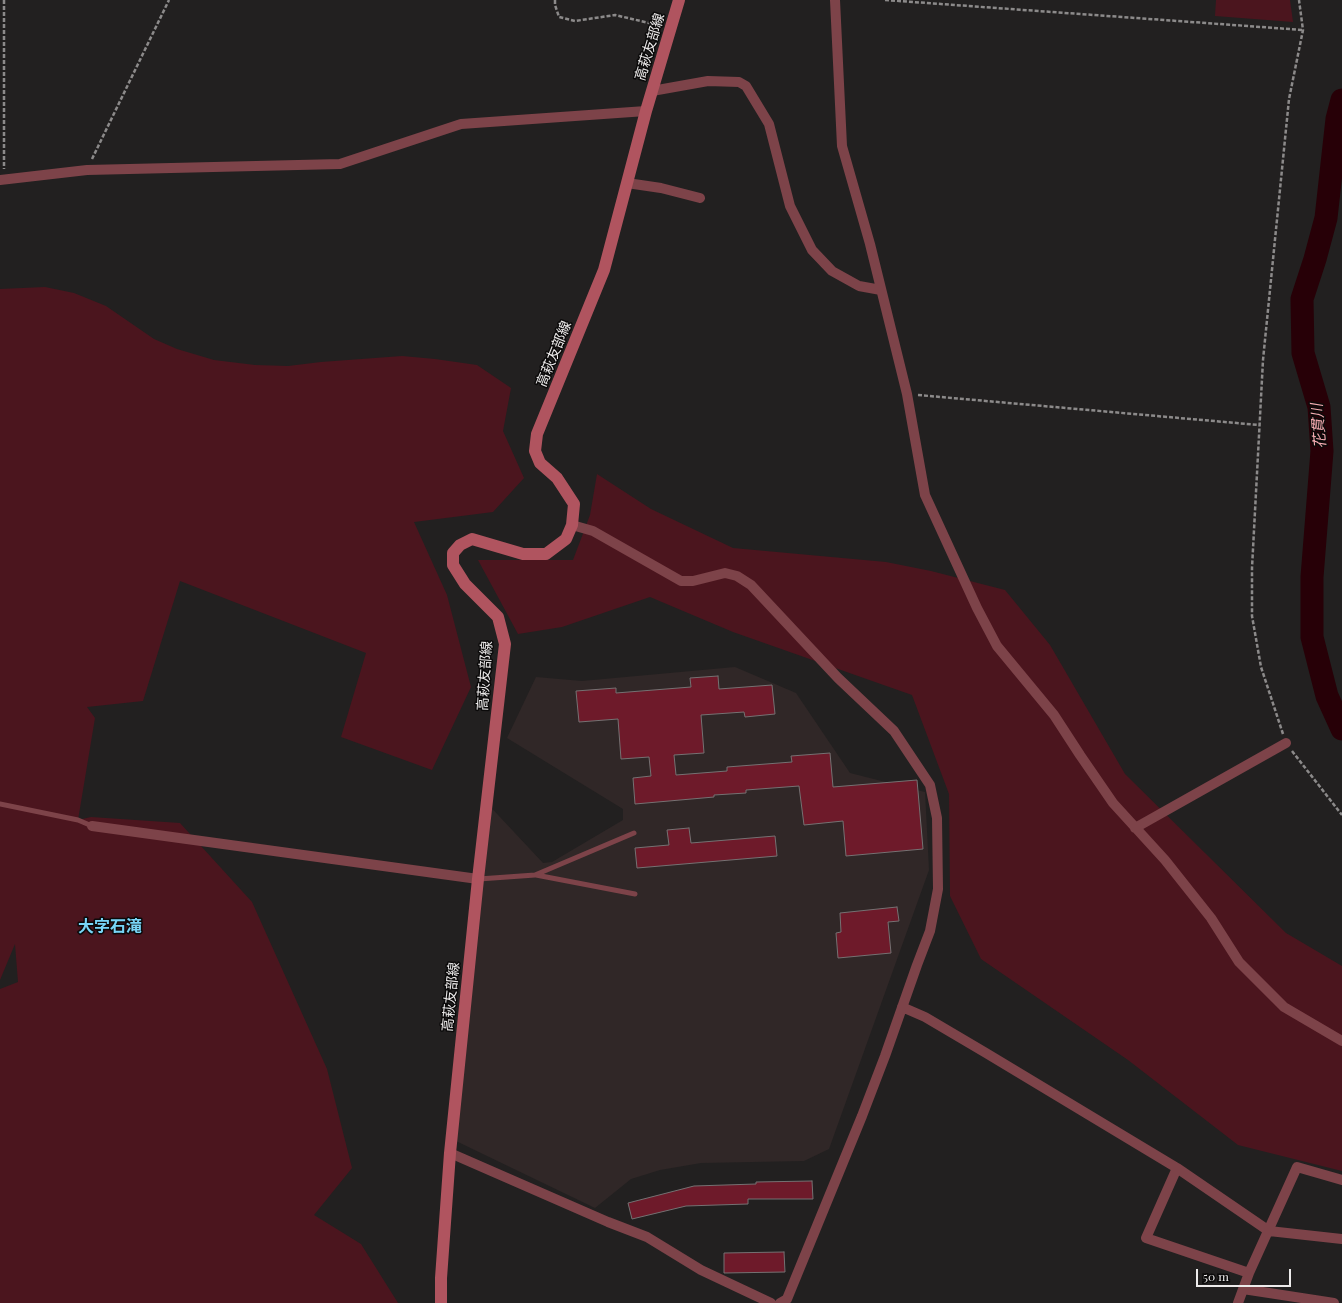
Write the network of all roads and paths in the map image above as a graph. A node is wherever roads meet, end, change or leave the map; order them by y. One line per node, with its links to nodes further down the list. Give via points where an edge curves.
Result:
1 (4, 0): 13 (path)
2 (169, 0): 12 (path)
3 (555, 0): 8 (path, via 559,16 575,21 615,15 648,23)
4 (680, 0): 8 (main road, 高萩友部線)
5 (835, 0): 16 (street, via 842,146)
6 (885, 0): 9 (path)
7 (1299, 0): 9 (path)
8 (672, 23): 10 (main road, 高萩友部線)
9 (1303, 30): 18 (path, via 1289,99)
10 (652, 91): 11 (main road, 高萩友部線); 16 (street, via 708,81 739,82 746,86 769,124 790,206 812,250 832,271 859,286)
11 (646, 111): 12 (street, via 461,124 340,164); 14 (main road, 高萩友部線)
12 (87, 170): 13 (street)
13 (2, 180)
14 (627, 183): 15 (street); 19 (main road, 高萩友部線, via 604,270 537,434 535,451 540,463 557,478 574,504)
15 (700, 198)
16 (881, 290): 17 (street)
17 (908, 394): 18 (path); 24 (street, via 925,495 977,608 997,646 1054,715 1113,803)
18 (1259, 425): 20 (path, via 1252,616 1261,667)
19 (572, 525): 27 (main road, 高萩友部線, via 566,539 546,554 522,554 472,539 460,545 453,553 453,565 465,584 498,617 506,644); 29 (street, via 593,531 681,581 693,581 725,573 737,576 751,585 838,678 894,731 930,785 937,818 938,889 930,931)
20 (1286, 743): 22 (path); 24 (street)
21 (0, 804): 23 (lane, via 78,820)
22 (1342, 816)
23 (92, 826): 27 (street)
24 (1135, 828): 30 (street, via 1165,860 1211,918 1239,962 1284,1006)
25 (634, 833): 26 (lane)
26 (535, 874): 27 (lane); 28 (lane)
27 (478, 879): 31 (main road, 高萩友部線)
28 (635, 894)
29 (902, 1006): 32 (street, via 986,1053); 40 (street, via 862,1116 787,1299)
30 (1342, 1041)
31 (450, 1154): 38 (main road, 高萩友部線); 39 (street, via 647,1237 701,1270)
32 (1177, 1168): 34 (street); 36 (street, via 1146,1238)
33 (1342, 1180): 34 (street, via 1297,1167)
34 (1269, 1231): 35 (street); 36 (street)
35 (1342, 1240)
36 (1249, 1273): 37 (street)
37 (1243, 1289): 41 (street); 42 (street)
38 (441, 1303)
39 (771, 1303)
40 (780, 1303)
41 (1238, 1303)
42 (1334, 1303)

